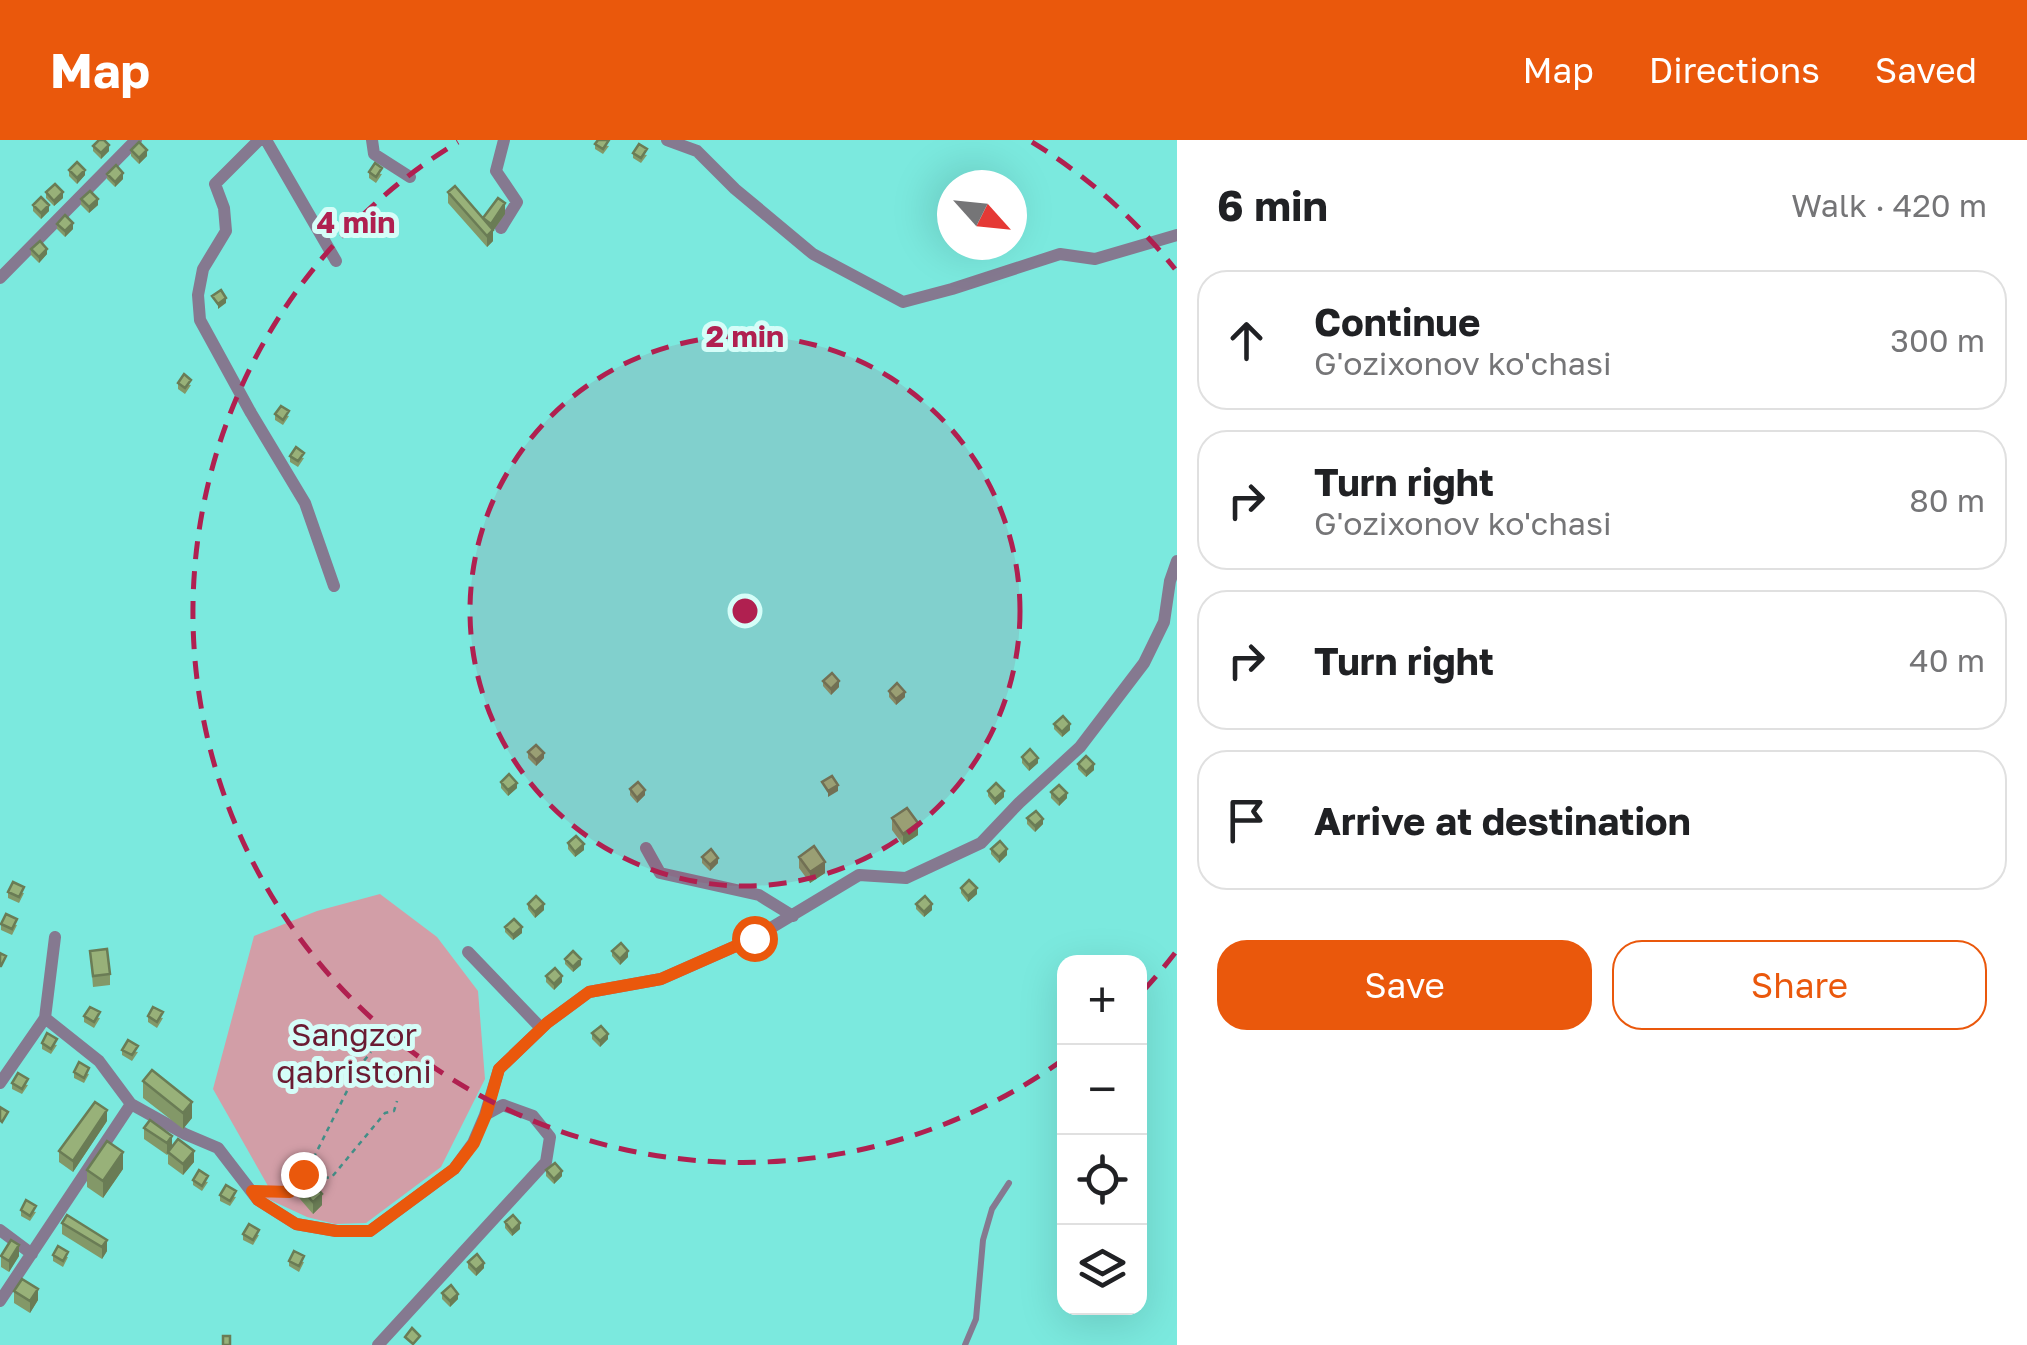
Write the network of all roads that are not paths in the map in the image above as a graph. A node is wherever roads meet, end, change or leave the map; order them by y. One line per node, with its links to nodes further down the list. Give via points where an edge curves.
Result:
1 (136, 140): 11 (street)
2 (259, 140): 13 (street, via 216,184 226,232 204,268 200,320 304,503)
3 (266, 140): 10 (street)
4 (372, 140): 7 (street, via 374,154)
5 (504, 140): 8 (street, via 496,170 516,202)
6 (667, 140): 9 (street, via 697,150 813,254 903,302 1060,254 1095,259)
7 (410, 178)
8 (501, 228)
9 (1177, 235)
10 (336, 261)
11 (0, 278)
12 (1177, 561): 15 (street, via 1164,622 1144,663 1080,747 982,843 906,878 859,875)
13 (334, 586)
14 (646, 848): 15 (street, via 660,873 759,895)
15 (793, 916): 19 (street, via 661,979 589,992)
16 (55, 938): 18 (street)
17 (468, 952): 19 (street)
18 (46, 1018): 20 (street); 21 (street, via 99,1061)
19 (542, 1028): 22 (street, via 499,1069)
20 (0, 1083)
21 (131, 1104): 24 (street, via 218,1148); 27 (street)
22 (486, 1115): 24 (street, via 454,1169 370,1231 296,1224); 29 (street, via 504,1105 533,1116 550,1137 546,1162)
23 (1009, 1184): 30 (lane, via 983,1240 976,1319)
24 (252, 1191): 25 (lane)
25 (290, 1192)
26 (0, 1230): 27 (street)
27 (32, 1254): 28 (street)
28 (0, 1301)
29 (378, 1345)
30 (965, 1345)

